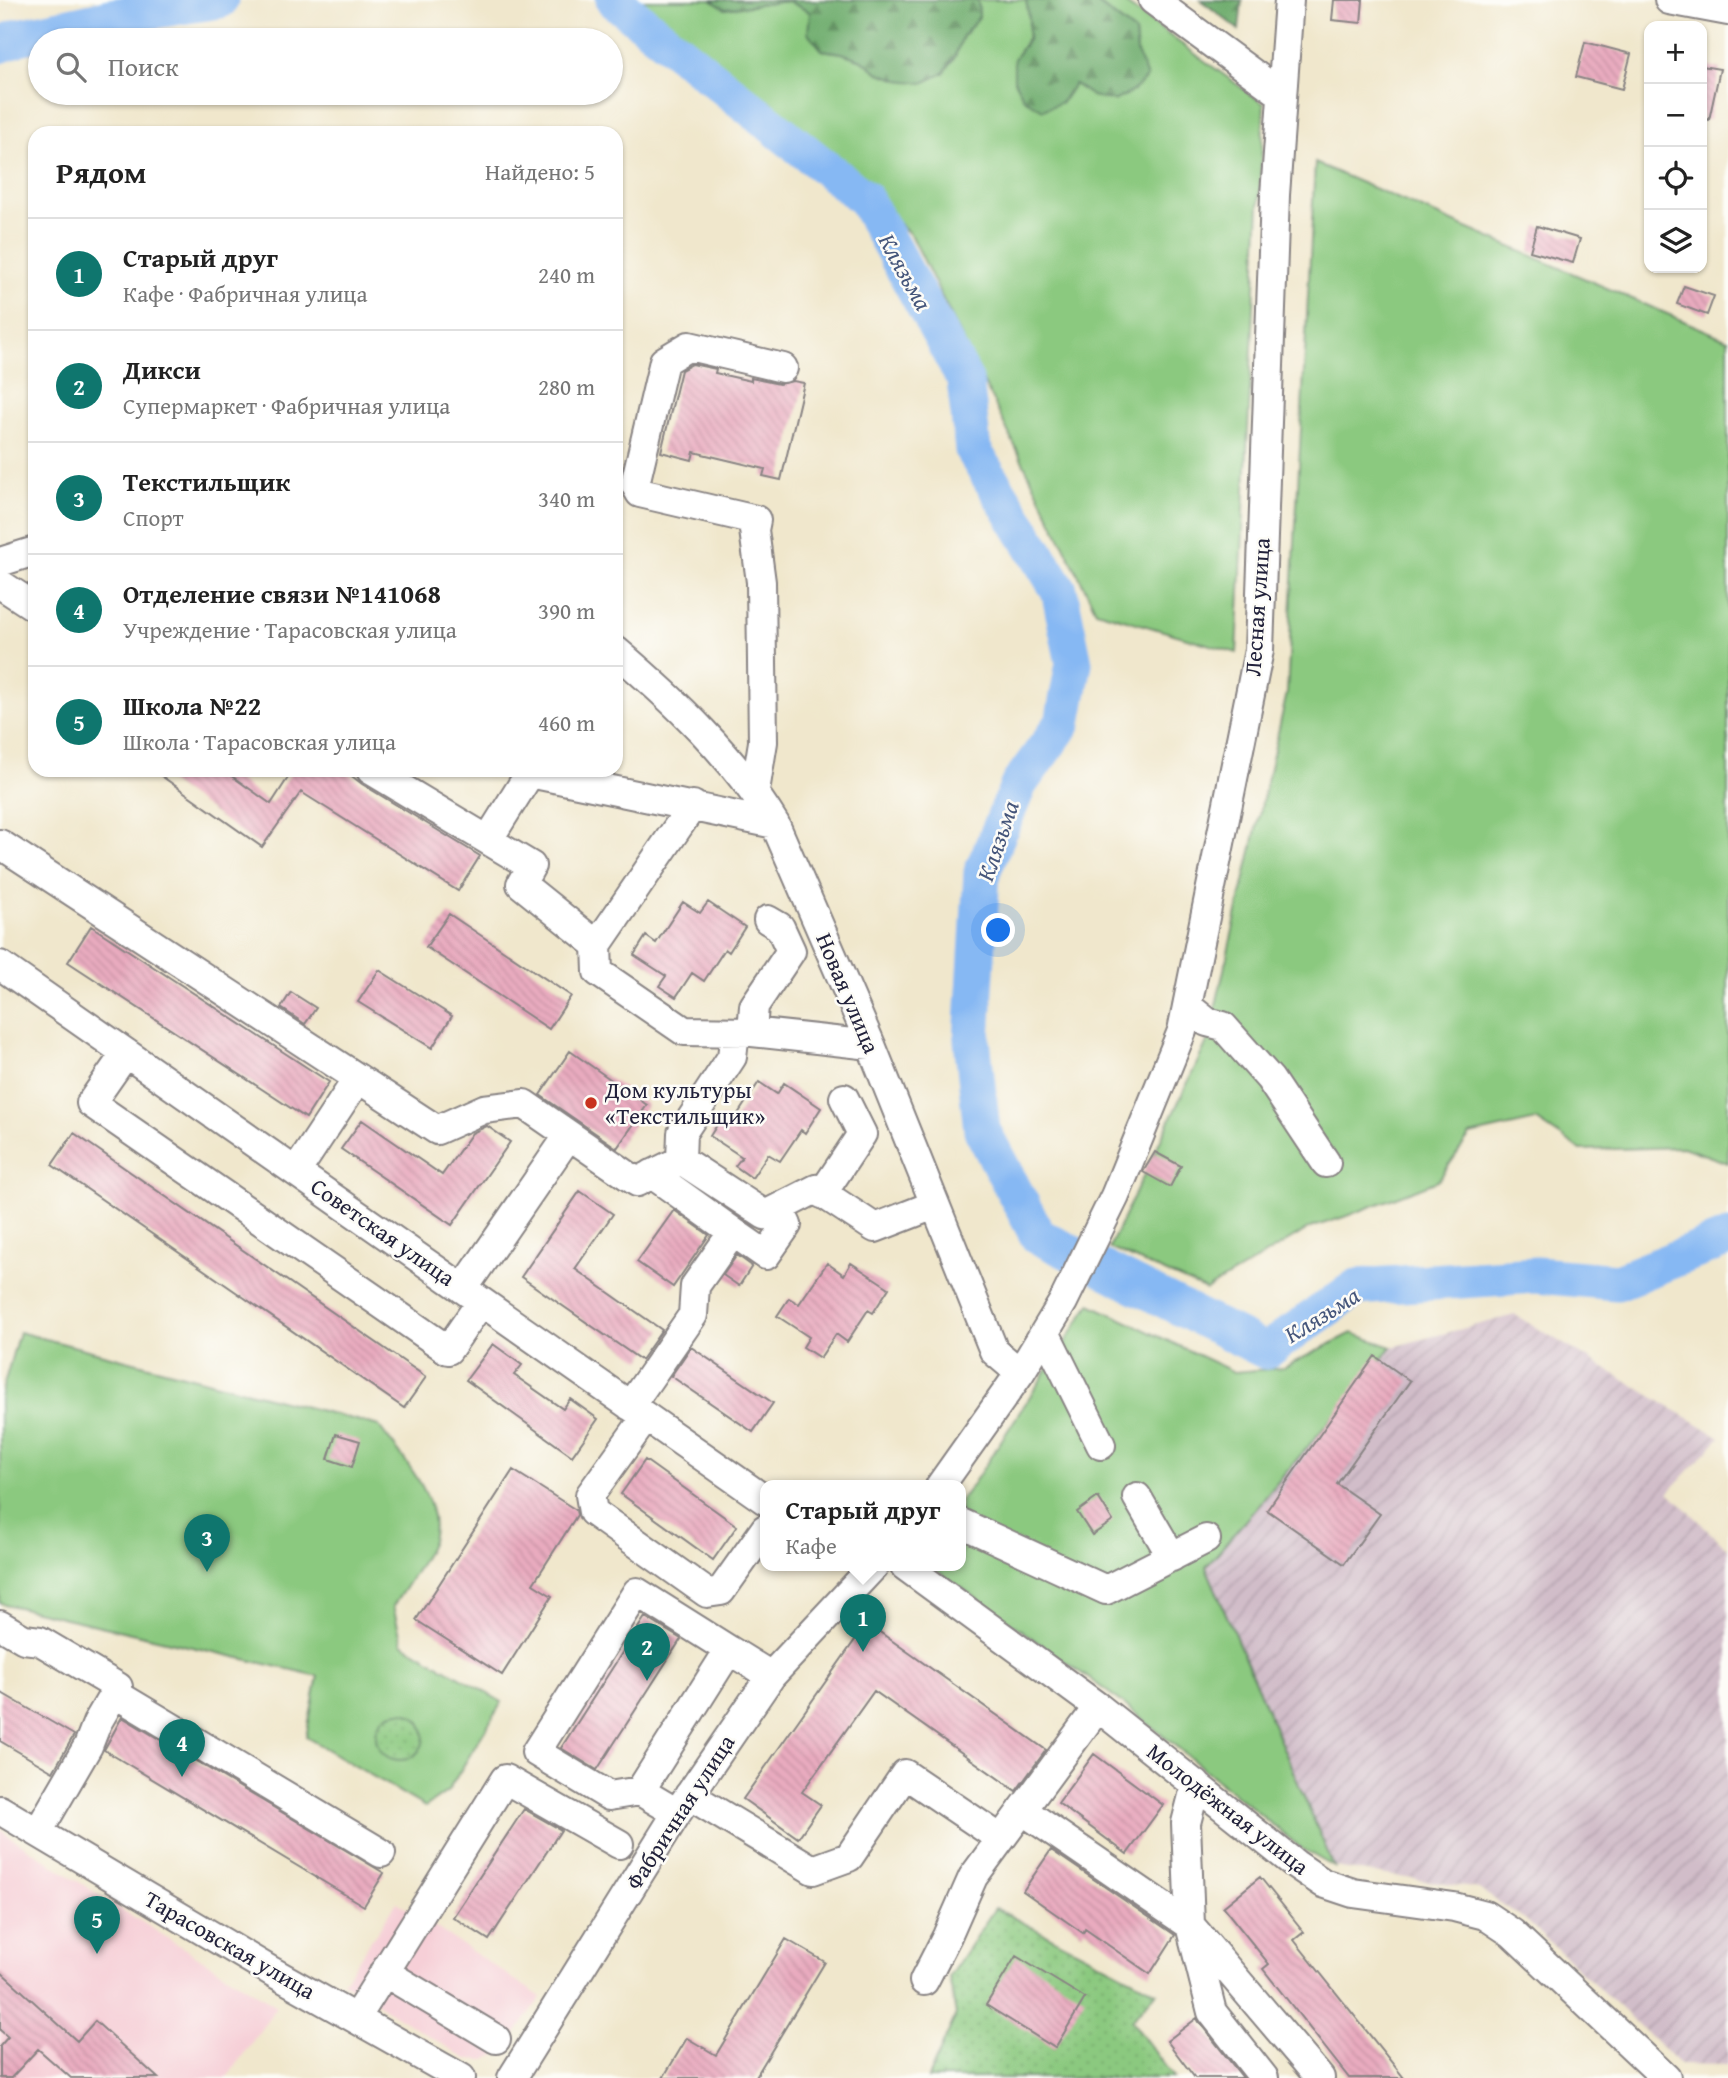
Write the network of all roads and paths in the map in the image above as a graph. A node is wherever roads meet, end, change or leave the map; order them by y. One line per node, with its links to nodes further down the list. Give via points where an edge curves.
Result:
1 (1153, 0): 5 (street)
2 (1289, 0): 5 (street, Лесная улица)
3 (1669, 0): 4 (street)
4 (1728, 11)
5 (1281, 94): 23 (street, Лесная улица, via 1259,650)
6 (783, 368): 15 (street, via 689,346 664,361 635,484 640,492 756,520 763,742)
7 (28, 553): 8 (street)
8 (0, 562)
9 (0, 584): 10 (street)
10 (28, 602)
11 (623, 657): 15 (street, Новая улица, via 694,722)
12 (383, 777): 18 (street)
13 (527, 777): 18 (street)
14 (550, 777): 16 (street)
15 (755, 790): 17 (street, Новая улица)
16 (693, 805): 17 (street); 21 (street)
17 (775, 824): 25 (street, Новая улица)
18 (488, 840): 21 (street, via 531,866 521,884)
19 (0, 844): 27 (street)
20 (768, 920): 24 (street, via 780,927 791,950 754,1006)
21 (597, 945): 24 (street, via 598,972 684,1031)
22 (0, 965): 26 (street, Советская улица)
23 (1187, 1006): 31 (street, via 1207,1022 1223,1027 1270,1079); 39 (street, Лесная улица, via 1182,1031 1115,1196)
24 (743, 1032): 25 (street); 30 (street, via 732,1057 682,1133)
25 (871, 1045): 35 (street, Новая улица)
26 (125, 1053): 32 (street, Советская улица); 38 (street, via 91,1102 448,1350)
27 (358, 1079): 29 (street, via 437,1130 484,1109 524,1104); 32 (street)
28 (844, 1098): 34 (street, via 862,1134)
29 (569, 1135): 33 (street, via 637,1182); 38 (street)
30 (681, 1160): 33 (street); 36 (street, via 765,1215)
31 (1326, 1163)
32 (296, 1172): 38 (street, Советская улица)
33 (652, 1174): 37 (street)
34 (822, 1194): 35 (street, via 875,1228); 36 (street, via 816,1189)
35 (934, 1205): 40 (street, Новая улица, via 994,1351)
36 (779, 1208): 37 (street, via 788,1224 766,1255)
37 (733, 1232): 41 (street, via 695,1286 693,1315)
38 (472, 1295): 41 (street, Советская улица)
39 (1045, 1332): 40 (street); 42 (street)
40 (1020, 1373): 43 (street)
41 (638, 1411): 44 (street, Советская улица); 47 (street, via 590,1495 593,1512 707,1593 721,1591)
42 (1101, 1445)
43 (944, 1480)
44 (760, 1496)
45 (1138, 1497): 49 (street)
46 (966, 1525): 49 (street, via 1106,1590)
47 (760, 1536)
48 (1206, 1539): 49 (street)
49 (1172, 1556)
50 (864, 1571): 54 (street, Фабричная улица)
51 (912, 1571): 56 (street, Молодёжная улица)
52 (0, 1625): 55 (street, via 24,1639 40,1641 118,1687)
53 (729, 1650): 54 (street); 57 (street, via 636,1592); 60 (street)
54 (771, 1676): 61 (street, Фабричная улица)
55 (114, 1693): 64 (street); 67 (street)
56 (1098, 1707): 59 (street, Молодёжная улица); 63 (street)
57 (536, 1752): 58 (street); 60 (street, via 608,1796)
58 (505, 1779): 66 (street); 69 (street)
59 (1196, 1784): 68 (street, via 1186,1823); 77 (street, Молодёжная улица, via 1324,1883 1353,1893 1485,1915 1512,1933)
60 (640, 1791): 61 (street)
61 (683, 1804): 65 (street, via 813,1870 849,1857 905,1774); 74 (street, Фабричная улица)
62 (0, 1810): 64 (street, Тарасовская улица)
63 (1022, 1810): 65 (street); 68 (street)
64 (38, 1832): 71 (street, Тарасовская улица)
65 (1001, 1839): 70 (street, via 973,1877)
66 (619, 1844)
67 (381, 1853)
68 (1190, 1925): 75 (street, via 1212,2012); 76 (street)
69 (384, 1972): 71 (street); 72 (street)
70 (923, 1981)
71 (356, 2018): 73 (street, Тарасовская улица)
72 (496, 2039)
73 (461, 2078)
74 (512, 2078)
75 (1264, 2078)
76 (1320, 2078)
77 (1666, 2078)

